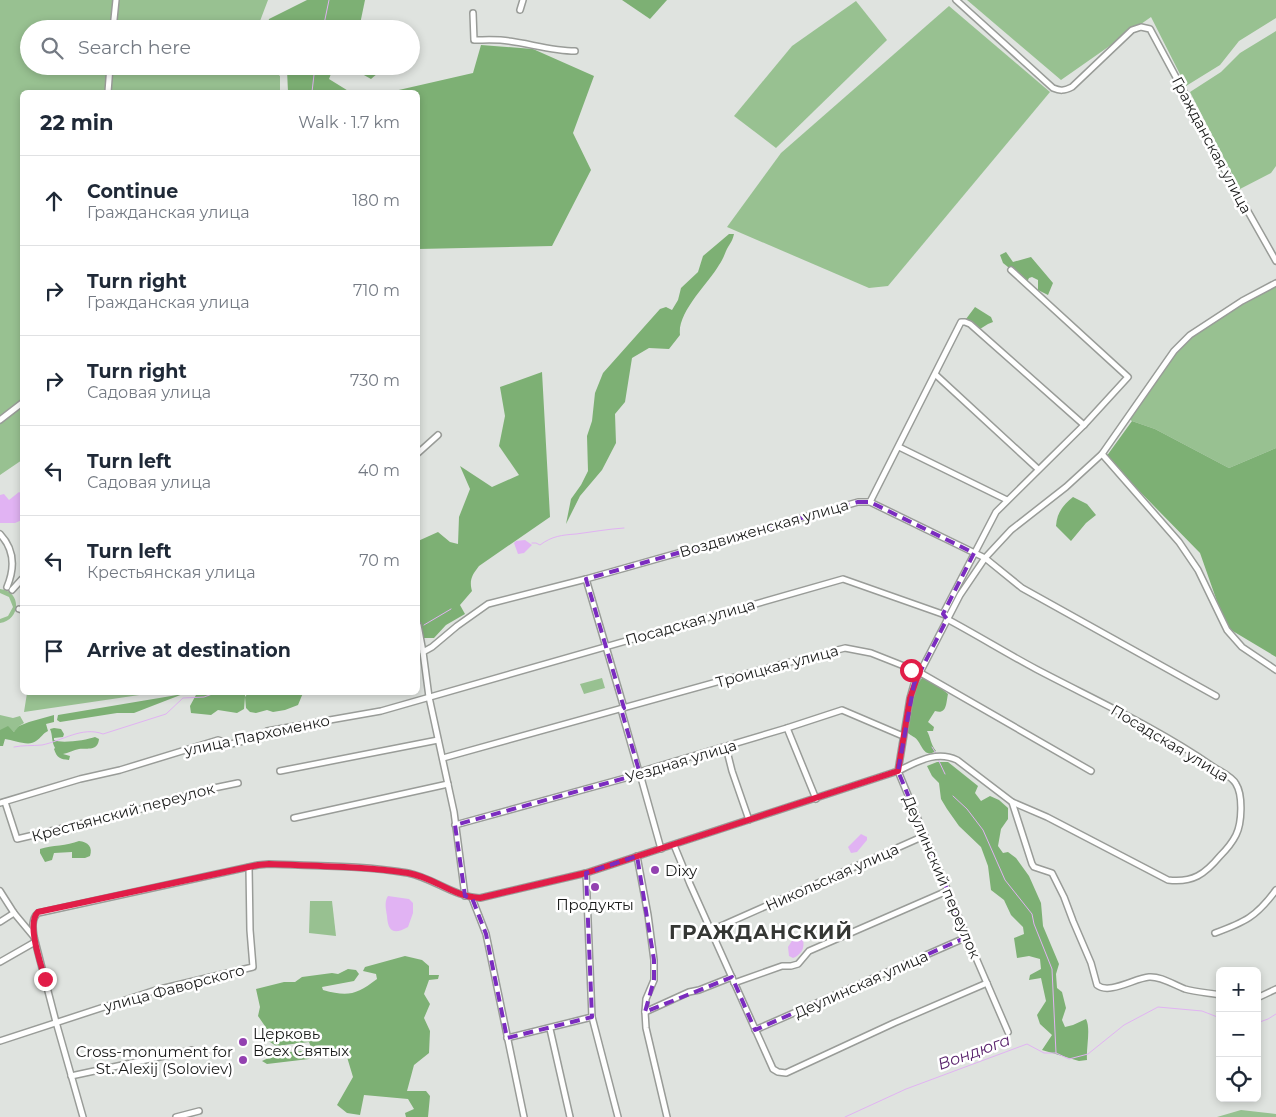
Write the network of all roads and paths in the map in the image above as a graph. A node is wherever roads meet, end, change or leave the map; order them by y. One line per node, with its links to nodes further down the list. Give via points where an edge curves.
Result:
1 (116, 0): 6 (street)
2 (523, 0): 4 (street)
3 (956, 0): 10 (street, Гражданская улица, via 1059,91 1072,87 1132,30 1150,29 1207,139)
4 (520, 10)
5 (473, 13): 7 (street, via 474,40 507,40 559,51)
6 (114, 20)
7 (575, 51)
8 (109, 75): 9 (street)
9 (108, 90)
10 (1276, 260)
11 (1011, 270): 16 (street, via 1128,377)
12 (1276, 283): 20 (street, via 1190,335 1174,351)
13 (936, 375): 16 (street, via 962,322 965,322); 18 (street); 21 (street)
14 (20, 405): 15 (street)
15 (0, 420)
16 (1084, 425): 21 (street)
17 (438, 435): 19 (street)
18 (899, 447): 22 (street); 23 (street)
19 (420, 451)
20 (1102, 454): 26 (street, via 1011,530); 33 (street, via 1179,542 1198,570 1226,630 1242,647)
21 (1038, 468): 22 (street)
22 (1007, 500): 25 (street, via 996,512)
23 (870, 502): 25 (street, Воздвиженская улица); 27 (street, Воздвиженская улица, via 858,502)
24 (0, 534): 28 (street, via 12,554 9,589)
25 (974, 553): 26 (street, Воздвиженская улица); 29 (street)
26 (985, 558): 29 (street); 37 (street, Воздвиженская улица, via 1022,588)
27 (586, 579): 31 (street); 32 (street, Воздвиженская улица, via 488,604)
28 (20, 581)
29 (946, 616): 31 (street, Посадская улица, via 843,579); 35 (street); 52 (street, Посадская улица, via 1034,668 1198,756 1235,782 1241,793 1237,832 1226,850 1199,877 1174,881)
30 (420, 636): 32 (street)
31 (606, 646): 38 (street, Посадская улица); 39 (street)
32 (423, 652): 34 (street)
33 (1276, 670)
34 (426, 672): 36 (street); 38 (street)
35 (919, 672): 39 (street, Троицкая улица, via 871,653 845,648); 41 (street); 47 (street, Троицкая улица)
36 (420, 673)
37 (1216, 696)
38 (429, 697): 42 (street); 53 (street, улица Пархоменко, via 381,711 267,731 265,736 231,744 218,740)
39 (622, 708): 44 (street, Троицкая улица); 48 (street)
40 (787, 728): 41 (street, Уездная улица, via 842,710); 43 (street, Уездная улица); 51 (street)
41 (903, 736): 46 (street)
42 (438, 740): 44 (street); 45 (street)
43 (726, 747): 48 (street, Уездная улица); 55 (street)
44 (443, 758): 50 (street)
45 (280, 771)
46 (898, 771): 51 (street); 52 (street, Посадская улица, via 924,758 948,756); 57 (street, Деулинский переулок)
47 (1091, 771)
48 (640, 773): 56 (street, Уездная улица); 59 (street)
49 (238, 783): 53 (street, Крестьянский переулок, via 18,839)
50 (448, 784): 54 (street); 56 (street)
51 (816, 798): 55 (street)
52 (1012, 802): 79 (street, via 1032,864 1052,873 1099,987 1149,977 1188,990)
53 (3, 803)
54 (294, 818)
55 (749, 820): 58 (street)
56 (455, 825): 66 (street)
57 (924, 836): 65 (street, Деулинский переулок); 70 (street, Никольская улица)
58 (674, 845): 59 (street); 70 (street)
59 (661, 849): 60 (street)
60 (637, 856): 62 (street); 81 (street, via 654,960 654,980 646,998)
61 (249, 867): 66 (street, via 269,864 409,873); 73 (street, via 38,912 33,926); 83 (street, улица Фаворского, via 253,966 156,990)
62 (586, 873): 67 (street); 82 (street)
63 (1276, 890): 71 (street, via 1264,906 1245,921)
64 (0, 891): 68 (street)
65 (948, 891): 72 (street, Деулинский переулок); 76 (street, via 809,951 798,964 782,966)
66 (465, 896): 67 (street)
67 (472, 898): 87 (street, via 486,934)
68 (14, 913): 69 (street); 73 (street)
69 (0, 922)
70 (712, 930): 75 (street)
71 (1215, 934)
72 (967, 937): 77 (street, Деулинский переулок); 85 (street, Деулинская улица)
73 (35, 939): 74 (street); 83 (street)
74 (0, 962)
75 (732, 977): 76 (street); 81 (street)
76 (734, 983): 85 (street)
77 (987, 983): 85 (street, via 786,1073 773,1070); 86 (street, Деулинский переулок)
78 (1276, 989): 80 (street)
79 (1216, 994)
80 (1261, 996)
81 (645, 1012): 97 (street)
82 (592, 1017): 84 (street); 96 (street)
83 (56, 1022): 88 (street, улица Фаворского); 90 (street)
84 (550, 1028): 87 (street); 95 (street)
85 (755, 1030)
86 (1008, 1032)
87 (507, 1038): 94 (street)
88 (0, 1041)
89 (192, 1050): 90 (street)
90 (71, 1076): 92 (street)
91 (199, 1111): 93 (street)
92 (83, 1117)
93 (176, 1117)
94 (524, 1117)
95 (570, 1117)
96 (618, 1117)
97 (667, 1117)

